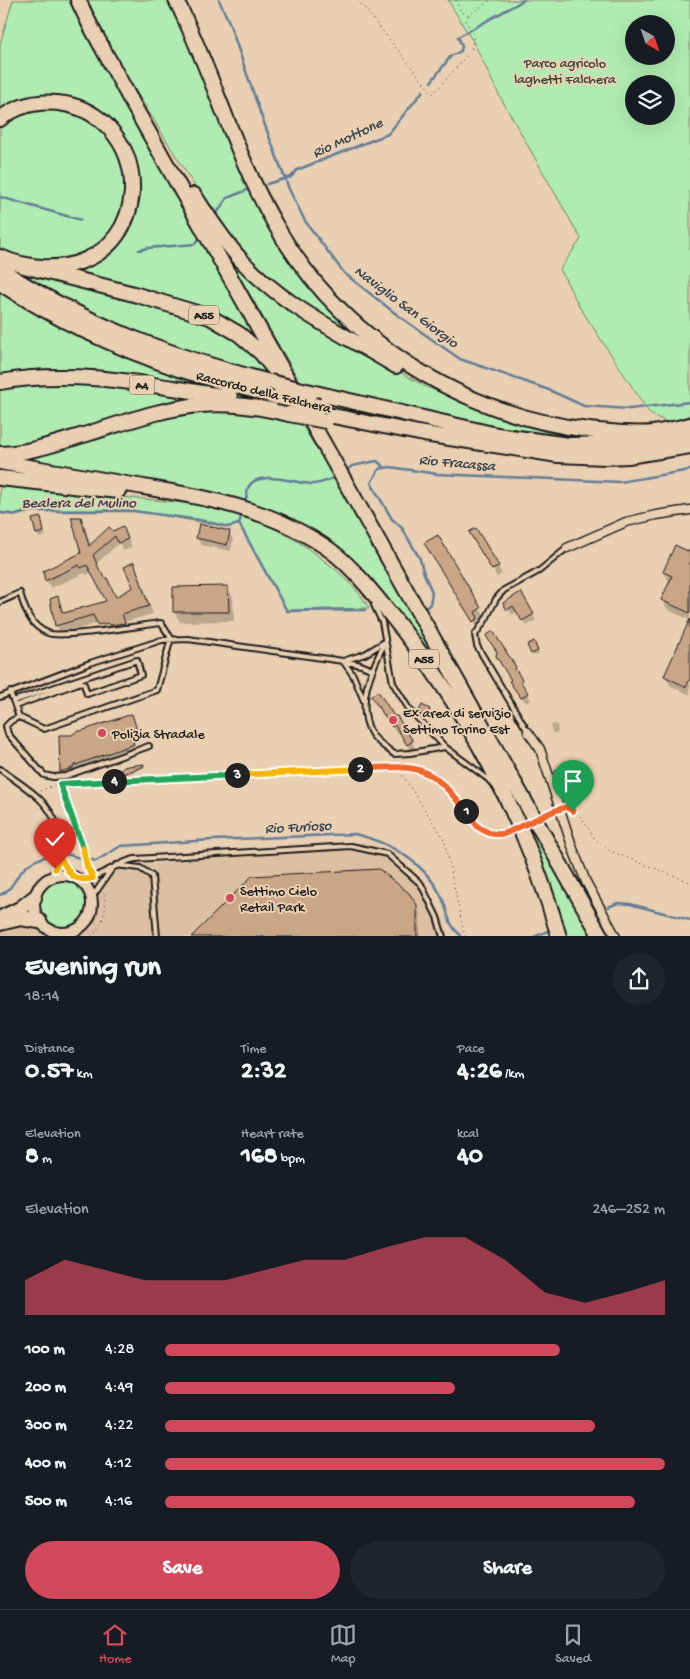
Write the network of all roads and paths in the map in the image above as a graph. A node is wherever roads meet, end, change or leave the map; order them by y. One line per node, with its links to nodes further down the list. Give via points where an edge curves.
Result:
1 (78, 0): 7 (highway)
2 (176, 0): 14 (highway, via 256,190 302,265 332,300 381,345 434,380)
3 (358, 0): 6 (path, via 433,94 471,51 474,35 466,22)
4 (456, 0): 6 (path, via 461,12)
5 (491, 0): 6 (path)
6 (469, 15)
7 (135, 108): 14 (highway, via 214,227 256,275 299,308 411,375); 19 (highway)
8 (0, 119): 10 (highway, via 33,103 77,106 97,117 114,134 126,152 131,172 131,200 126,220 99,254 67,267)
9 (0, 257): 10 (highway)
10 (24, 266): 19 (highway, A55, via 193,311 228,326 251,343 270,364)
11 (0, 269): 17 (highway, Raccordo della Falchera, bridge, via 65,307 124,335 183,358 311,392 531,441 633,444)
12 (0, 283): 15 (highway, Raccordo della Falchera, via 59,317 143,355)
13 (0, 382): 15 (highway, A4, via 38,377 88,378)
14 (470, 397): 16 (highway, via 513,413 585,429 633,434)
15 (284, 406): 18 (highway, Raccordo della Falchera / A4, via 416,433 558,455 628,456); 20 (highway, via 187,406 153,413 39,448)
16 (690, 425)
17 (690, 434)
18 (690, 446)
19 (327, 450): 68 (highway, A55)
20 (0, 454)
21 (0, 462): 23 (highway)
22 (0, 478): 23 (highway, A55, via 135,493)
23 (176, 493): 26 (highway, A55, via 260,514 318,542)
24 (690, 510): 25 (street, via 626,522)
25 (567, 548): 40 (lane, via 539,571 504,590 474,635 477,646)
26 (351, 568): 27 (lane); 49 (highway, A55, via 412,642 457,710 501,789)
27 (364, 592)
28 (370, 599): 31 (lane, via 379,613)
29 (0, 602): 30 (lane, via 20,593 33,624 49,634 161,623)
30 (171, 638): 32 (lane); 34 (lane); 39 (lane, via 157,690 44,729)
31 (385, 642): 32 (lane, via 365,654); 33 (lane); 42 (lane, via 393,683 409,709)
32 (343, 661): 33 (lane); 37 (lane, via 353,675)
33 (373, 670): 37 (lane)
34 (10, 692): 35 (lane); 36 (lane)
35 (0, 697)
36 (13, 701): 38 (lane); 38 (lane, via 137,660 141,674 87,694 81,682)
37 (364, 702): 42 (lane, via 371,734 394,754)
38 (15, 706): 39 (lane)
39 (19, 717): 41 (lane, via 6,726 8,734 44,775 53,778)
40 (528, 732): 69 (street, via 540,749 586,882)
41 (150, 746)
42 (445, 747): 46 (lane, via 488,779)
43 (397, 767): 45 (path); 55 (path, bridge, via 425,772 453,796 478,827 489,833 504,834 566,807 580,816 595,839 610,851); 66 (path, via 444,839)
44 (0, 769): 47 (lane)
45 (60, 784): 47 (path); 54 (path)
46 (494, 788)
47 (35, 794): 50 (lane, via 49,809 57,827)
48 (510, 819): 49 (lane)
49 (530, 855): 67 (highway, A55)
50 (60, 856): 52 (lane); 53 (lane)
51 (114, 867): 54 (lane); 56 (lane); 64 (lane, via 140,868 152,876); 65 (lane, via 135,859 351,846 386,854 420,884)
52 (51, 877): 53 (street); 57 (street, via 43,882)
53 (76, 878): 54 (lane); 58 (street, via 89,891)
54 (93, 878)
55 (690, 882)
56 (100, 886): 58 (lane); 63 (path, via 105,912)
57 (34, 898): 59 (highway); 61 (street, via 34,907)
58 (91, 900): 62 (street, via 89,916)
59 (0, 918)
60 (0, 923): 61 (highway, via 21,918)
61 (46, 929): 62 (street)
62 (76, 933)
63 (92, 936)
64 (157, 936)
65 (443, 936)
66 (465, 936)
67 (559, 936)
68 (602, 936)
69 (616, 936)

